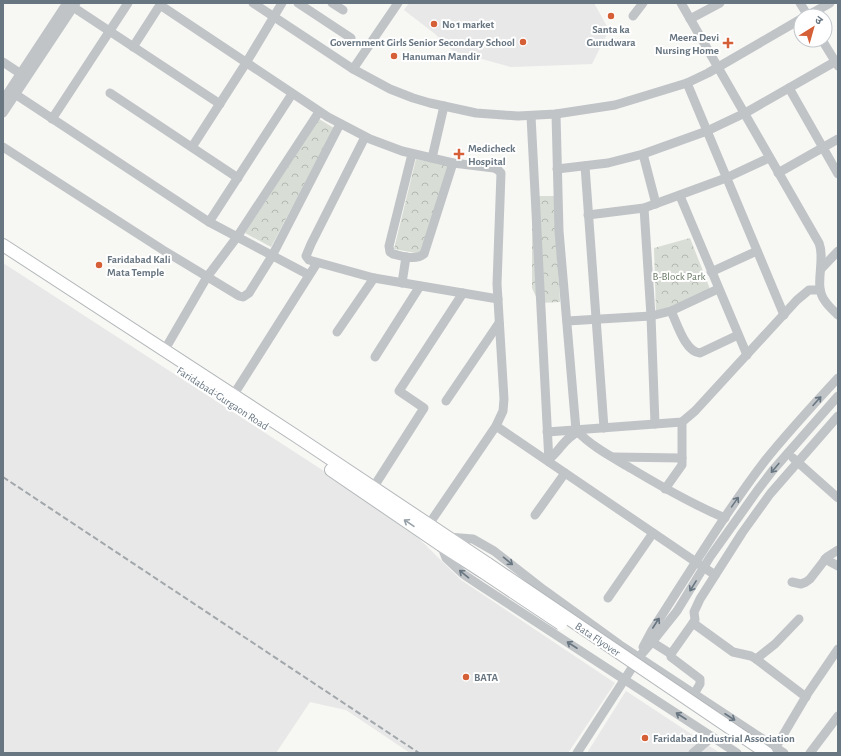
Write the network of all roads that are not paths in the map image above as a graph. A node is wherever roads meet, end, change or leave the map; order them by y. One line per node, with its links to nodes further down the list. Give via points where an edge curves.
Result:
1 (128, 3): 18 (street)
2 (253, 3): 15 (street)
3 (282, 3): 15 (street)
4 (298, 3): 19 (street)
5 (332, 3): 13 (street)
6 (643, 3): 14 (street)
7 (681, 3): 16 (street)
8 (720, 3): 16 (street)
9 (830, 3): 12 (street)
10 (72, 4): 18 (street); 27 (street); 31 (street)
11 (395, 4): 26 (street)
12 (821, 8)
13 (343, 10)
14 (633, 16)
15 (274, 17): 24 (street); 26 (street)
16 (690, 19): 25 (street)
17 (793, 24): 25 (street)
18 (109, 31): 20 (street); 41 (street)
19 (351, 38)
20 (133, 47): 24 (street, via 160,5); 34 (street)
21 (827, 48): 23 (street)
22 (3, 62): 27 (street)
23 (837, 63): 29 (street)
24 (246, 64): 32 (street); 34 (street)
25 (717, 67): 28 (street); 38 (street)
26 (353, 69): 35 (street, via 390,89)
27 (21, 74): 33 (street)
28 (687, 83): 39 (street, via 614,105); 43 (street)
29 (789, 88): 38 (street); 48 (street)
30 (110, 93): 47 (street)
31 (15, 94): 37 (street); 41 (street)
32 (292, 94): 36 (street); 58 (street)
33 (3, 100)
34 (220, 104): 47 (street)
35 (444, 106): 40 (street, via 476,113); 51 (street)
36 (319, 112): 42 (street); 65 (street)
37 (3, 113)
38 (744, 113): 43 (street); 52 (street)
39 (556, 114): 40 (street); 55 (street)
40 (531, 116): 106 (street)
41 (52, 119): 64 (street)
42 (340, 124): 44 (street); 70 (street)
43 (708, 131): 50 (street); 59 (street)
44 (365, 137): 49 (street); 72 (street, via 306,256)
45 (838, 139): 48 (street)
46 (3, 147): 76 (street)
47 (192, 147): 58 (street)
48 (823, 148): 56 (street); 57 (street)
49 (412, 154): 51 (street); 71 (street, via 389,246 393,254)
50 (643, 154): 54 (street); 61 (street)
51 (432, 158): 53 (street)
52 (769, 158): 56 (street); 59 (street)
53 (453, 163): 71 (street, via 424,254 418,258); 83 (street, via 494,168 501,173)
54 (585, 166): 55 (street); 63 (street)
55 (557, 169): 89 (street, via 559,231)
56 (778, 173): 73 (street, via 818,243 822,256)
57 (838, 174)
58 (238, 178): 64 (street)
59 (726, 178): 60 (street); 67 (street)
60 (680, 196): 61 (street); 74 (street)
61 (656, 204): 62 (street)
62 (644, 208): 63 (street); 87 (street)
63 (588, 215): 88 (street)
64 (209, 222): 65 (street)
65 (236, 237): 70 (street); 76 (street)
66 (3, 245): 93 (main road, Faridabad-Gurgaon Road)
67 (757, 251): 74 (street); 85 (street)
68 (838, 251): 73 (street)
69 (3, 254): 98 (main road, Faridabad-Gurgaon Road)
70 (272, 256): 75 (street); 76 (street, via 249,293 243,297)
71 (406, 257): 78 (street)
72 (317, 263): 75 (street); 77 (street)
73 (821, 269): 81 (street)
74 (711, 272): 80 (street)
75 (309, 275): 98 (street)
76 (207, 277): 93 (street)
77 (374, 278): 78 (street); 91 (street)
78 (402, 283): 79 (street)
79 (420, 286): 82 (street); 95 (street)
80 (718, 288): 84 (street); 92 (street)
81 (820, 290): 85 (street, via 804,292); 86 (street, via 825,302)
82 (462, 293): 83 (street); 113 (street, via 399,391 424,408)
83 (498, 299): 90 (street)
84 (671, 311): 87 (street); 92 (street, via 686,343 695,353)
85 (784, 315): 94 (street)
86 (838, 315)
87 (651, 316): 88 (street); 102 (street)
88 (596, 319): 89 (street); 104 (street)
89 (567, 321): 105 (street)
90 (499, 323): 99 (street); 103 (street, via 504,400 503,411)
91 (337, 332)
92 (738, 335): 94 (street)
93 (164, 351): 98 (main road, Faridabad-Gurgaon Road)
94 (746, 355): 101 (street)
95 (375, 357)
96 (838, 378): 117 (street, one-way to 96, via 792,428)
97 (838, 396): 107 (street)
98 (231, 399): 113 (main road, Faridabad-Gurgaon Road); 118 (main road, Faridabad-Gurgaon Road, one-way to 98, via 292,443)
99 (446, 402)
100 (838, 416): 111 (street)
101 (682, 422): 102 (street); 109 (street)
102 (655, 424): 104 (street)
103 (496, 426): 110 (street); 118 (street)
104 (604, 428): 105 (street)
105 (577, 431): 106 (street); 108 (street); 110 (street, via 568,437)
106 (547, 432): 110 (street)
107 (788, 454): 111 (street); 126 (street, one-way to 126, via 757,491)
108 (610, 457): 109 (street); 114 (street)
109 (682, 458): 114 (street, via 682,465)
110 (549, 460): 112 (street)
111 (797, 462): 115 (street); 127 (street, via 770,494)
112 (565, 473): 116 (street); 119 (street)
113 (373, 488): 118 (main road, Faridabad-Gurgaon Road)
114 (666, 489): 117 (street)
115 (838, 498)
116 (535, 515)
117 (725, 518): 123 (street)
118 (426, 529): 120 (main road, Bata Flyover)
119 (653, 533): 123 (street); 129 (street)
120 (444, 541): 125 (main road, Bata Flyover); 135 (street, one-way to 135, via 473,539 494,550 544,590); 137 (street, one-way to 120, via 463,574 446,558)
121 (838, 550): 122 (street)
122 (825, 559): 124 (street); 128 (street, via 806,582)
123 (696, 562): 126 (street); 135 (street, one-way to 123, via 650,632)
124 (838, 566)
125 (485, 568): 142 (main road, Bata Flyover, bridge); 146 (main road, Bata Flyover, bridge)
126 (704, 568): 127 (street); 132 (street, one-way to 132, via 677,611)
127 (715, 575): 131 (street, via 697,605)
128 (792, 582)
129 (608, 598)
130 (799, 619): 136 (street)
131 (693, 623): 134 (street); 136 (street, via 733,652)
132 (652, 642): 134 (street); 135 (street)
133 (838, 649): 139 (street)
134 (671, 654): 138 (street, via 670,657 700,679)
135 (639, 657): 137 (street); 138 (street)
136 (756, 659): 139 (street)
137 (624, 679): 141 (street, one-way to 137); 143 (street)
138 (694, 694): 142 (street, one-way to 142)
139 (806, 697): 142 (street)
140 (838, 716): 148 (street)
141 (712, 737): 144 (street); 145 (street)
142 (772, 751): 147 (street)
143 (577, 753)
144 (693, 753)
145 (737, 753)
146 (755, 753)
147 (784, 753)
148 (810, 753)

